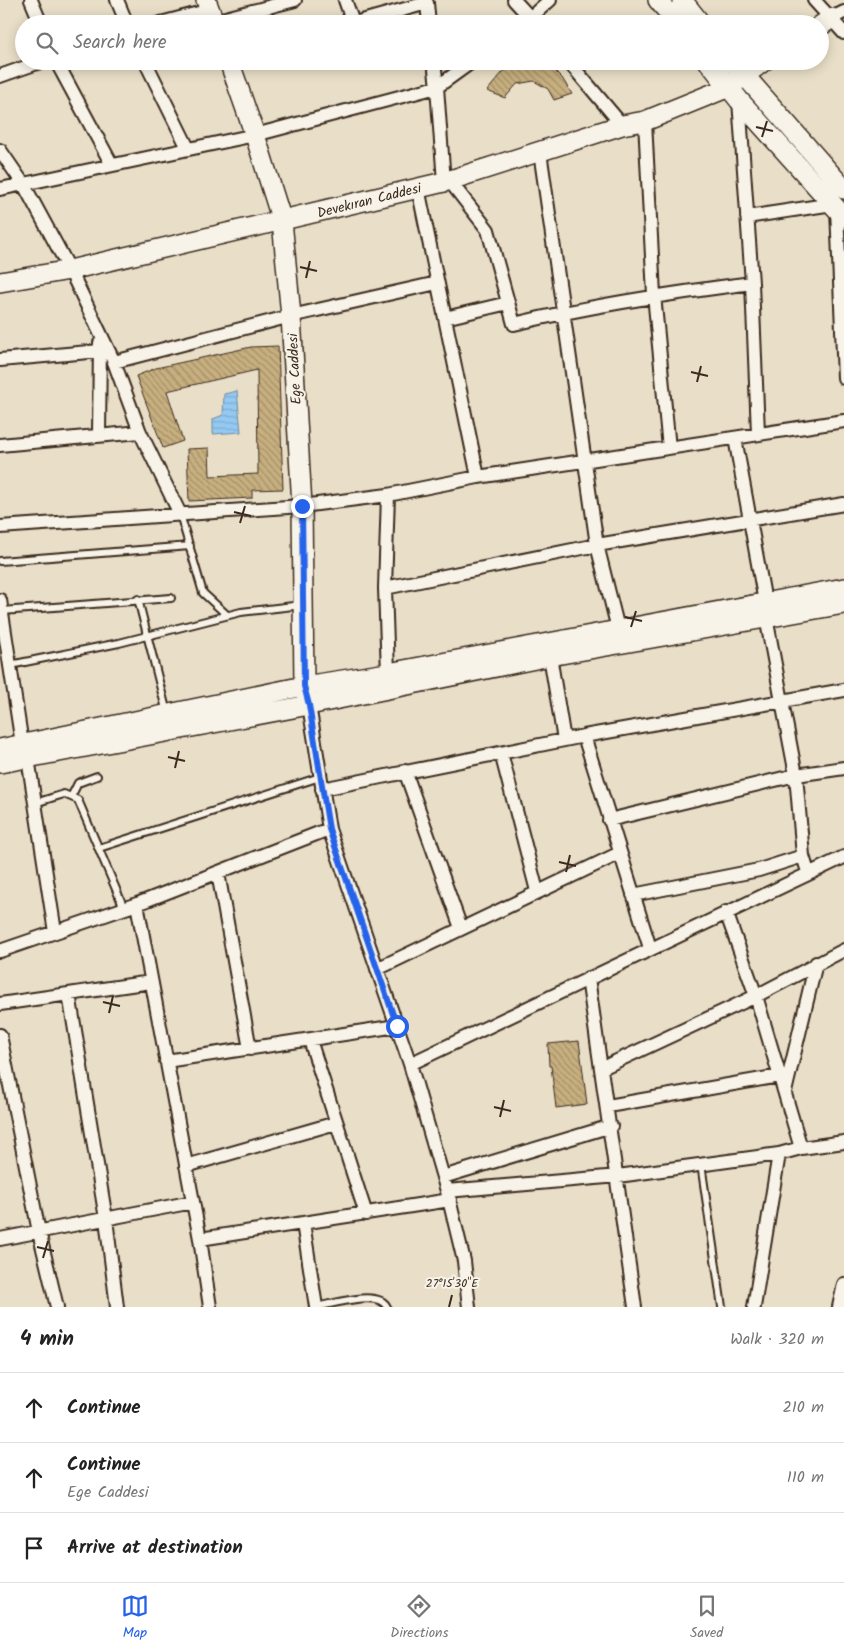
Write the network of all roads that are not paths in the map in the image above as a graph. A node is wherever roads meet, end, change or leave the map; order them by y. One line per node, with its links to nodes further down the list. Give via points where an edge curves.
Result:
1 (31, 0): 12 (street)
2 (117, 0): 13 (street)
3 (295, 0): 11 (street)
4 (347, 0): 14 (street)
5 (514, 0): 17 (street)
6 (550, 0): 18 (street)
7 (658, 0): 19 (main road)
8 (682, 0): 20 (main road)
9 (814, 0): 21 (street)
10 (427, 1): 15 (street); 16 (street)
11 (211, 14)
12 (37, 15)
13 (123, 15)
14 (350, 15)
15 (381, 15)
16 (428, 15)
17 (525, 15)
18 (536, 15)
19 (670, 15)
20 (694, 15)
21 (828, 15)
22 (832, 19): 23 (street)
23 (844, 33)
24 (17, 70): 34 (street)
25 (61, 70): 43 (street)
26 (149, 70): 40 (street)
27 (231, 70): 39 (main road, Ege Caddesi)
28 (435, 70): 35 (street)
29 (461, 70): 35 (street)
30 (576, 70): 38 (street)
31 (715, 70): 36 (main road)
32 (738, 70): 36 (main road)
33 (739, 70): 48 (main road)
34 (0, 76)
35 (437, 87): 39 (street); 44 (street)
36 (734, 93): 37 (main road, Devekıran Caddesi); 48 (main road); 49 (street)
37 (645, 121): 38 (main road, Devekıran Caddesi); 55 (street)
38 (622, 125): 42 (main road, Devekıran Caddesi)
39 (255, 135): 40 (street); 50 (main road, Ege Caddesi)
40 (188, 148): 43 (street)
41 (0, 150): 45 (street)
42 (540, 152): 44 (main road, Devekıran Caddesi); 58 (street)
43 (112, 165): 45 (street)
44 (447, 181): 46 (main road, Devekıran Caddesi); 56 (street, via 488,230)
45 (24, 185): 47 (street); 51 (street)
46 (418, 188): 50 (main road, Devekıran Caddesi); 53 (street)
47 (0, 189)
48 (840, 205): 49 (street); 57 (street)
49 (747, 217): 54 (street)
50 (282, 221): 51 (main road, Devekıran Caddesi); 59 (main road, Ege Caddesi)
51 (70, 270): 52 (main road, Devekıran Caddesi); 61 (street)
52 (0, 282)
53 (437, 283): 59 (street); 60 (street)
54 (752, 283): 55 (street); 68 (street)
55 (654, 295): 58 (street); 72 (street)
56 (508, 303): 58 (street, via 514,324); 60 (street)
57 (843, 309): 65 (street)
58 (565, 312): 73 (street)
59 (291, 316): 64 (street); 77 (main road, Ege Caddesi)
60 (445, 318): 74 (street)
61 (100, 337): 62 (street); 64 (street)
62 (100, 352): 63 (street); 69 (street)
63 (0, 360)
64 (114, 362): 67 (street)
65 (844, 378)
66 (844, 421): 68 (street)
67 (140, 432): 69 (street); 78 (street)
68 (758, 433): 70 (street)
69 (99, 435): 71 (street)
70 (736, 438): 72 (street); 79 (street)
71 (0, 445)
72 (669, 448): 73 (street)
73 (587, 460): 74 (street); 81 (street)
74 (478, 477): 75 (street)
75 (388, 495): 77 (street); 84 (street)
76 (844, 504): 79 (street)
77 (302, 506): 78 (street); 90 (main road, Ege Caddesi)
78 (180, 514): 80 (street); 82 (lane)
79 (749, 520): 81 (street); 91 (street)
80 (0, 526)
81 (597, 545): 84 (street); 93 (street)
82 (190, 546): 83 (lane); 92 (lane, via 203,593)
83 (0, 561)
84 (385, 588): 97 (street)
85 (844, 588): 91 (main road)
86 (171, 598): 87 (lane)
87 (138, 599): 89 (lane); 94 (lane)
88 (844, 604): 91 (main road)
89 (1, 605): 96 (street)
90 (303, 605): 92 (lane); 98 (main road, Ege Caddesi)
91 (765, 610): 93 (main road); 95 (main road); 100 (street)
92 (227, 615): 94 (lane)
93 (618, 629): 97 (main road)
94 (147, 636): 96 (lane); 102 (lane)
95 (550, 656): 101 (main road); 104 (street)
96 (10, 664): 106 (street)
97 (388, 672): 98 (main road)
98 (304, 686): 101 (main road, Ege Caddesi); 102 (main road)
99 (844, 690): 100 (street)
100 (780, 702): 103 (street); 111 (street)
101 (309, 705): 106 (main road); 113 (street)
102 (167, 714): 106 (main road)
103 (584, 736): 104 (street); 116 (street)
104 (564, 740): 107 (street)
105 (0, 749): 106 (main road)
106 (25, 751): 108 (main road); 115 (street)
107 (501, 753): 110 (street); 124 (street)
108 (0, 763)
109 (844, 768): 111 (street)
110 (405, 771): 113 (street); 129 (street)
111 (796, 775): 116 (street); 120 (street)
112 (96, 776): 114 (lane, via 78,783)
113 (321, 783): 117 (street); 118 (lane)
114 (72, 796): 115 (lane, via 64,794); 118 (lane, via 78,800)
115 (35, 803): 130 (street)
116 (609, 820): 119 (street)
117 (329, 829): 123 (street); 135 (street)
118 (99, 848): 127 (lane)
119 (620, 853): 124 (street); 125 (street)
120 (803, 856): 122 (street); 125 (street, via 759,870)
121 (844, 857): 122 (street)
122 (808, 872): 128 (street)
123 (218, 873): 126 (street); 144 (street)
124 (537, 891): 129 (street)
125 (633, 895): 131 (street)
126 (137, 904): 127 (street); 137 (street)
127 (124, 908): 130 (street)
128 (726, 912): 131 (street); 139 (street)
129 (461, 928): 135 (street)
130 (55, 932): 133 (street)
131 (650, 948): 136 (street)
132 (844, 950): 134 (street)
133 (0, 951)
134 (816, 963): 139 (street); 150 (street)
135 (378, 969): 141 (street)
136 (588, 978): 146 (street); 147 (street)
137 (151, 982): 138 (street); 145 (street)
138 (70, 994): 140 (street); 164 (street)
139 (756, 996): 147 (street); 149 (street)
140 (0, 1004)
141 (397, 1026): 143 (street); 146 (street)
142 (0, 1035): 148 (street)
143 (310, 1040): 144 (street); 152 (street)
144 (250, 1049): 145 (street)
145 (166, 1061): 158 (street)
146 (410, 1064): 160 (street)
147 (602, 1068): 151 (street)
148 (4, 1074): 166 (street)
149 (779, 1076): 150 (street); 151 (street)
150 (784, 1094): 155 (street)
151 (608, 1106): 153 (street)
152 (336, 1123): 158 (street); 163 (street)
153 (611, 1126): 159 (street); 160 (street)
154 (844, 1142): 155 (street)
155 (800, 1148): 156 (street)
156 (779, 1154): 157 (street); 178 (street)
157 (700, 1164): 159 (street); 177 (lane)
158 (186, 1166): 162 (street)
159 (618, 1176): 161 (street); 176 (street)
160 (443, 1177): 161 (street)
161 (449, 1196): 163 (street); 175 (street, via 464,1261)
162 (193, 1202): 164 (street); 167 (street)
163 (366, 1214): 165 (street)
164 (106, 1219): 166 (street); 171 (street)
165 (303, 1223): 167 (street); 173 (street)
166 (39, 1232): 168 (street); 170 (street)
167 (200, 1239): 172 (street)
168 (0, 1240)
169 (844, 1284): 179 (street)
170 (57, 1307)
171 (117, 1307)
172 (210, 1307)
173 (316, 1307): 174 (lane, via 373,1297 383,1301)
174 (387, 1307)
175 (469, 1307)
176 (635, 1307)
177 (722, 1307)
178 (754, 1307)
179 (839, 1307)

